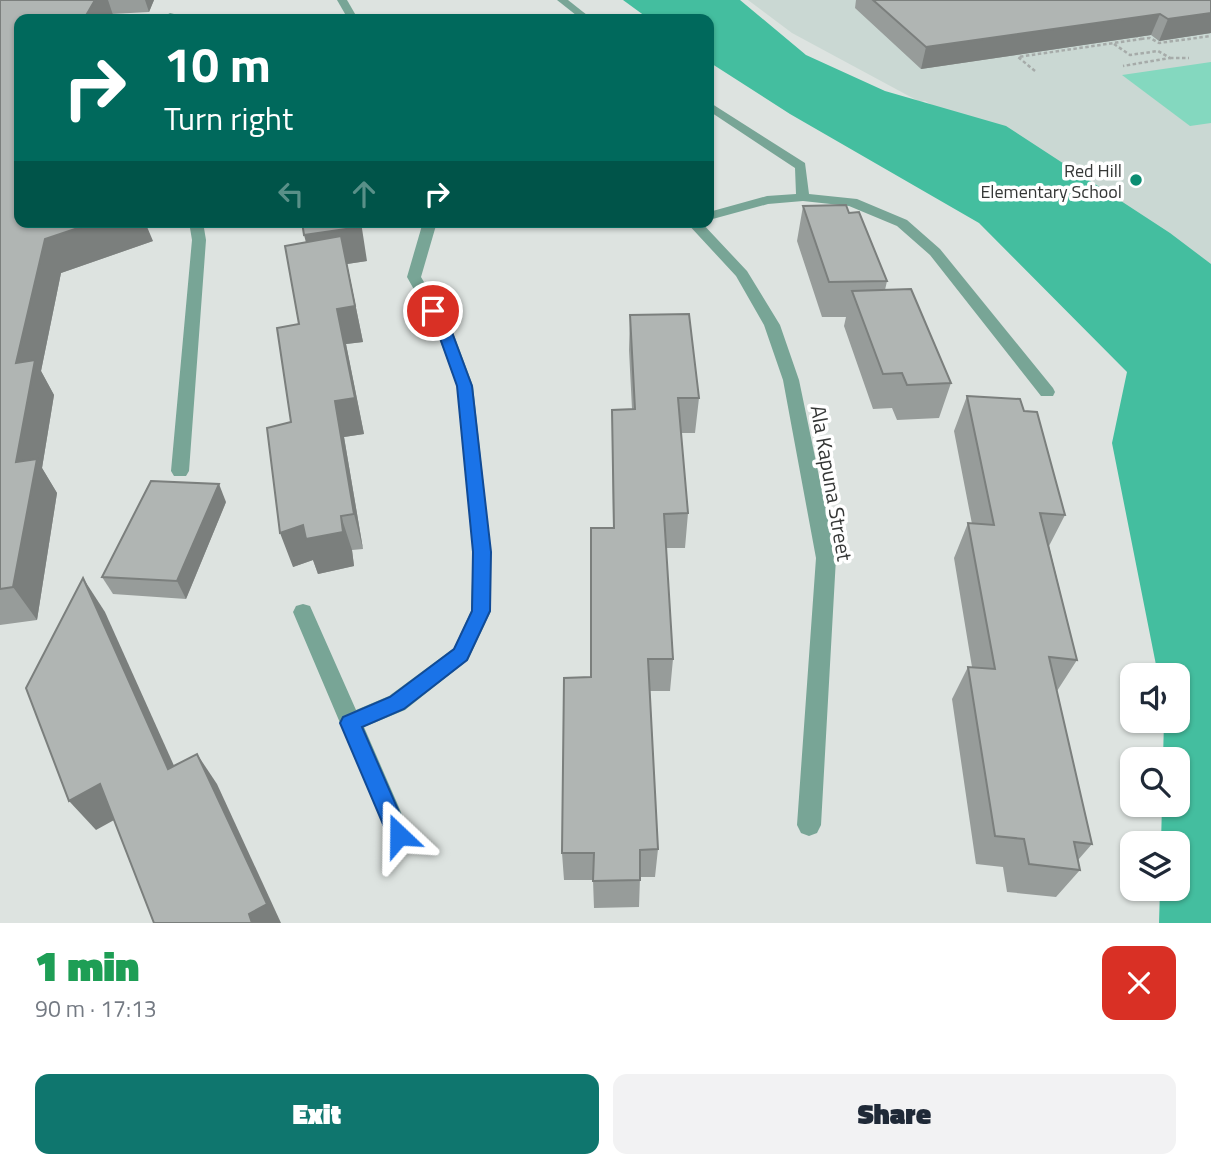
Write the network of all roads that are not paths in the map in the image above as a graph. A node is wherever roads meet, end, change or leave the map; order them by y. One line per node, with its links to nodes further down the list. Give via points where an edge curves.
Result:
1 (562, 0): 2 (street)
2 (580, 14)
3 (714, 109): 4 (street, via 801,166)
4 (803, 197): 5 (street, via 767,200); 9 (street, via 852,202 902,223 919,236)
5 (714, 215)
6 (196, 228): 10 (street)
7 (426, 228): 12 (street, via 414,277 443,327 465,386 482,552 481,611 461,654 397,703)
8 (699, 228): 13 (street, Ala Kapuna Street, via 743,274 772,325 791,380 826,558)
9 (1046, 391)
10 (180, 471)
11 (303, 612): 12 (street)
12 (350, 723): 14 (street)
13 (809, 825)
14 (399, 835)

